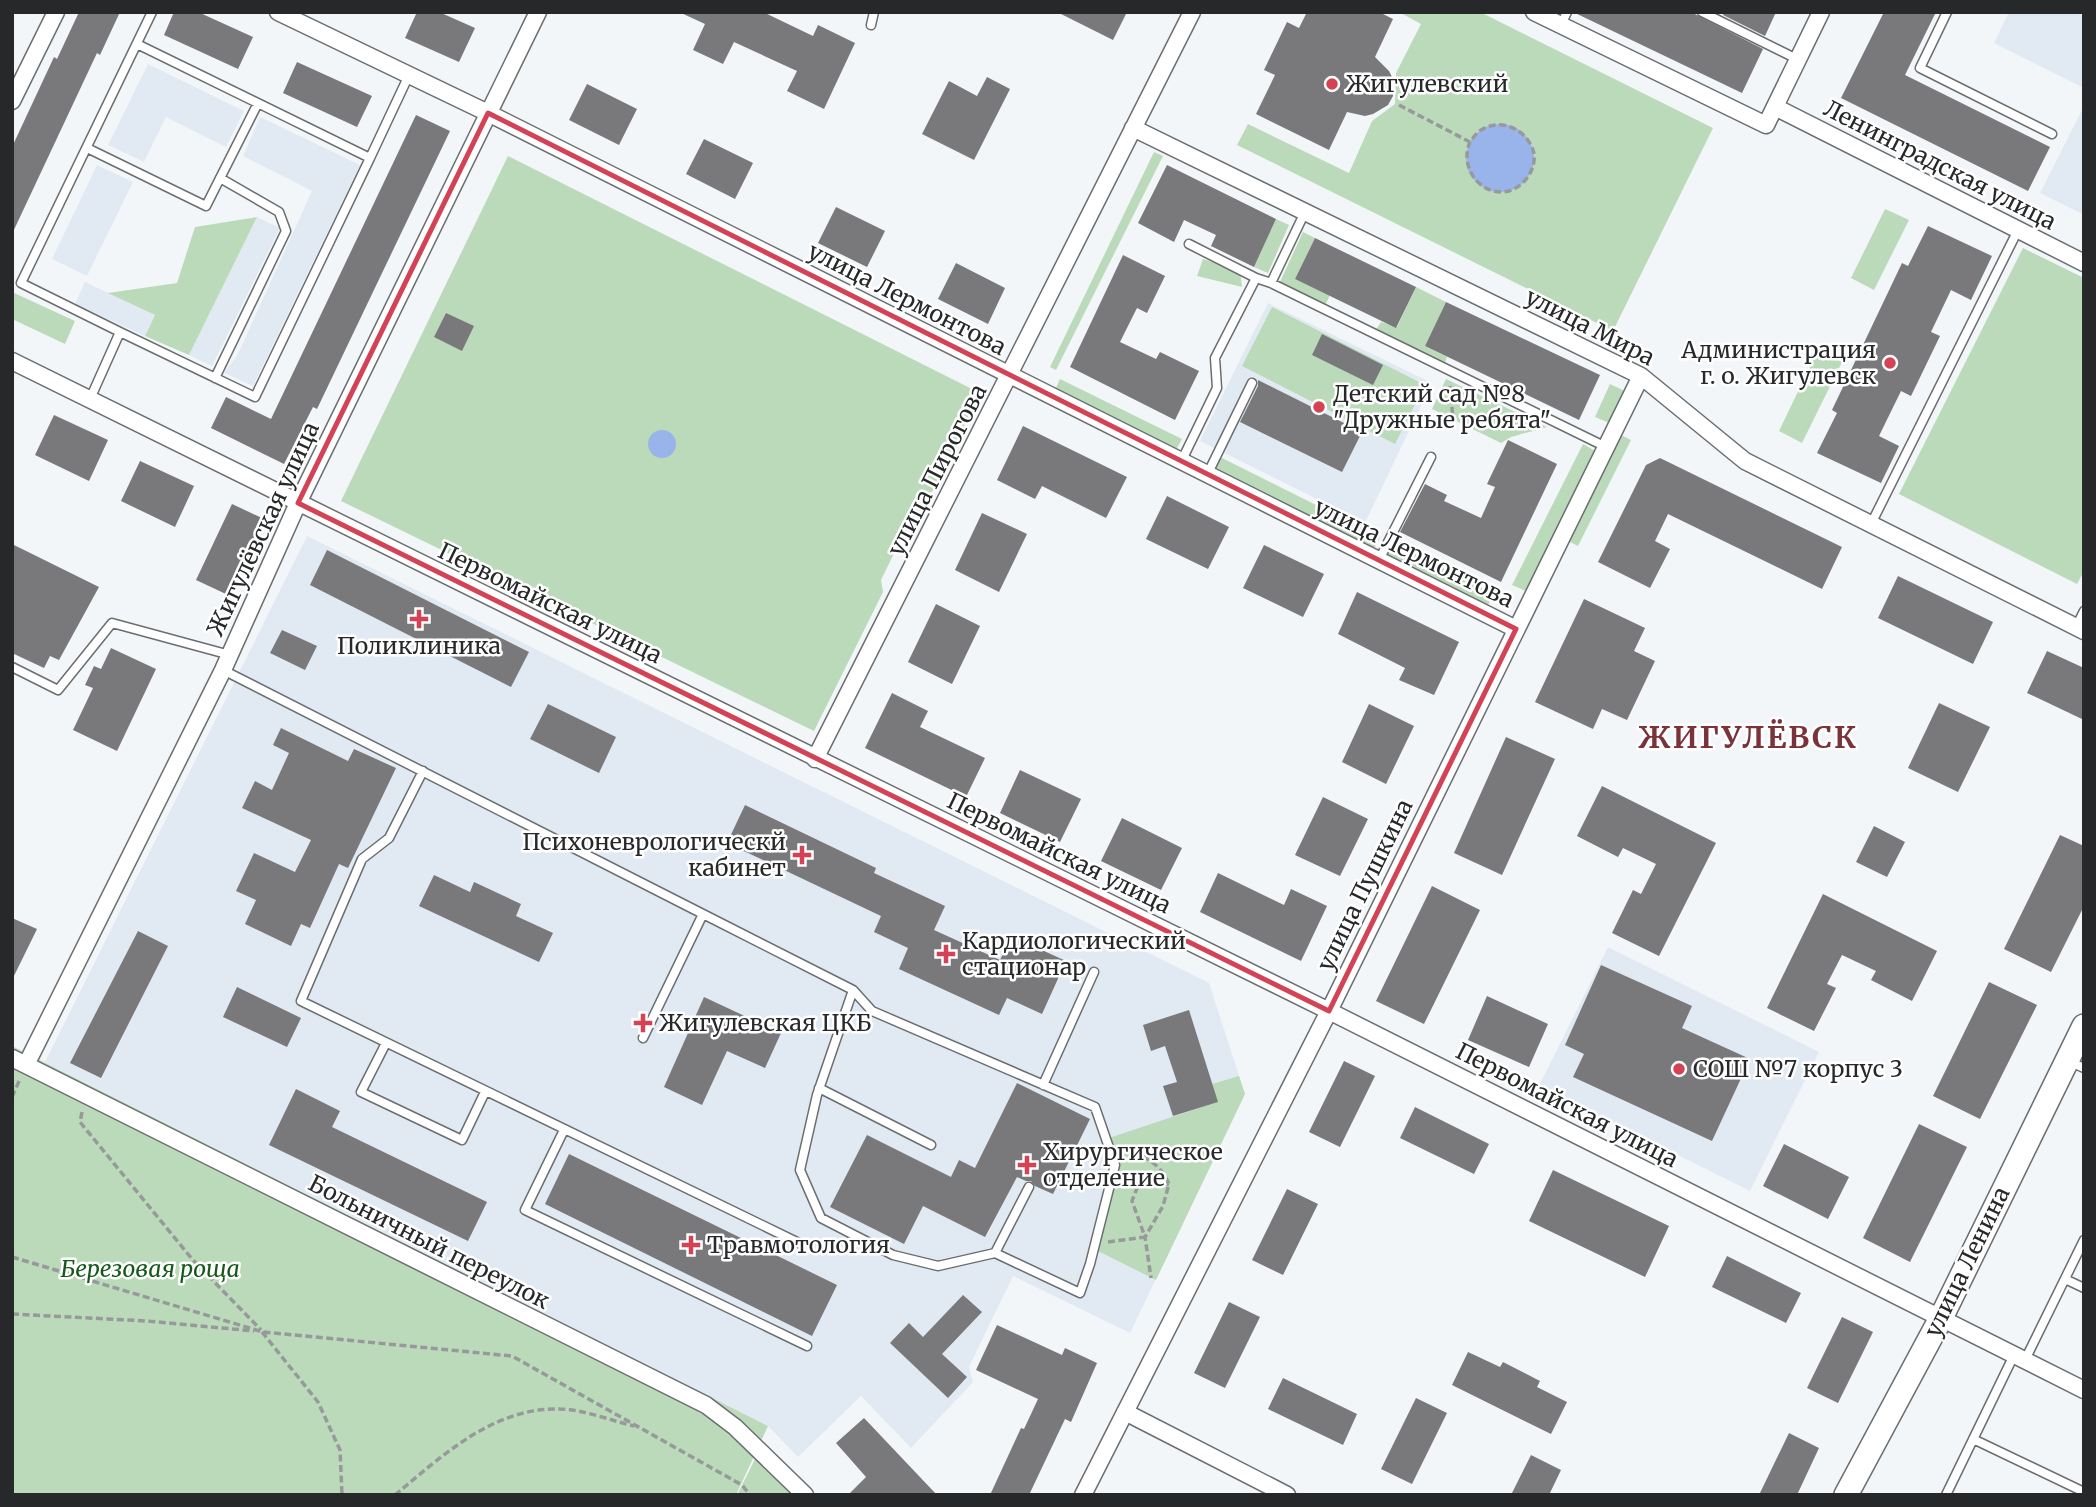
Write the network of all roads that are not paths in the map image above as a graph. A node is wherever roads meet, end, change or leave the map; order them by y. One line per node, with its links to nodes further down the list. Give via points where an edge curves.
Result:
1 (56, 12): 16 (street)
2 (152, 12): 13 (lane)
3 (278, 12): 15 (street, улица Лермонтова)
4 (538, 12): 19 (street, Жигулёвская улица)
5 (874, 12): 12 (lane)
6 (1192, 12): 20 (street, улица Пирогова)
7 (1534, 12): 11 (street)
8 (1702, 12): 14 (lane)
9 (1821, 12): 14 (street)
10 (1947, 12): 21 (lane, via 1920,68)
11 (1564, 19): 18 (street, via 1766,125)
12 (871, 25)
13 (136, 44): 17 (lane); 22 (lane)
14 (1799, 60): 18 (street)
15 (409, 75): 19 (street, улица Лермонтова); 23 (lane)
16 (12, 101)
17 (258, 103): 23 (lane); 24 (lane)
18 (1775, 107): 26 (street, Ленинградская улица)
19 (488, 113): 34 (street, улица Лермонтова); 42 (street, Жигулёвская улица)
20 (1133, 128): 25 (street, улица Мира); 34 (street, улица Пирогова)
21 (2052, 134)
22 (87, 148): 24 (lane, via 206,206); 31 (lane, via 21,283)
23 (370, 158): 35 (lane, via 255,397)
24 (220, 178): 35 (lane, via 279,212 286,231)
25 (1305, 212): 30 (lane); 33 (street, улица Мира)
26 (2018, 229): 28 (street, Ленинградская улица); 43 (lane)
27 (1189, 244): 29 (lane)
28 (2084, 263)
29 (1256, 278): 30 (lane); 40 (lane, via 1215,358 1217,388)
30 (1271, 283): 38 (lane)
31 (120, 332): 35 (lane); 37 (lane)
32 (12, 361): 37 (street, Первомайская улица)
33 (1641, 376): 38 (street, улица Пушкина); 43 (street, улица Мира, via 1745,461)
34 (1010, 377): 40 (street, улица Лермонтова); 51 (street, улица Пирогова)
35 (215, 378)
36 (1252, 383): 41 (lane)
37 (90, 399): 42 (street, Первомайская улица)
38 (1606, 447): 46 (street, улица Пушкина)
39 (1431, 457): 44 (lane)
40 (1181, 462): 41 (street, улица Лермонтова)
41 (1207, 475): 44 (street, улица Лермонтова)
42 (299, 503): 48 (street, Жигулёвская улица); 51 (street, Первомайская улица)
43 (1871, 524): 47 (street, улица Мира)
44 (1379, 560): 46 (street, улица Лермонтова)
45 (2084, 611): 47 (lane)
46 (1516, 629): 56 (street, улица Пушкина)
47 (2080, 629)
48 (230, 655): 49 (lane, via 112,623 58,690); 50 (street, Жигулёвская улица)
49 (12, 667)
50 (223, 670): 52 (lane); 60 (street, Жигулёвская улица)
51 (815, 759): 56 (street, Первомайская улица)
52 (423, 771): 53 (lane); 59 (lane, via 389,838 362,859 301,1000)
53 (703, 914): 55 (lane); 58 (lane)
54 (1094, 972): 62 (lane)
55 (853, 990): 62 (lane, via 872,1011); 63 (lane)
56 (1329, 1011): 73 (street, Первомайская улица); 77 (street, улица Пушкина)
57 (2084, 1026): 61 (street, улица Ленина)
58 (643, 1038)
59 (386, 1042): 64 (lane); 64 (lane, via 361,1092 462,1140)
60 (19, 1061): 80 (street, Больничный переулок, via 706,1405)
61 (2075, 1064): 73 (street, улица Ленина)
62 (1043, 1085): 70 (lane, via 1095,1107 1115,1165 1096,1243 1080,1293)
63 (820, 1088): 66 (lane); 70 (lane, via 800,1170 821,1218 893,1255 938,1266)
64 (485, 1092): 65 (lane)
65 (565, 1130): 69 (lane); 74 (lane, via 525,1210)
66 (931, 1145)
67 (1029, 1187): 70 (lane)
68 (2084, 1240): 71 (lane)
69 (799, 1243)
70 (995, 1254)
71 (2065, 1279): 72 (lane); 75 (lane)
72 (2084, 1288)
73 (1941, 1318): 75 (street, Первомайская улица); 83 (street, улица Ленина)
74 (807, 1346)
75 (2019, 1358): 76 (street, Первомайская улица); 78 (lane)
76 (2084, 1390)
77 (1125, 1412): 81 (street, улица Пушкина); 82 (street)
78 (1973, 1439): 79 (lane); 84 (lane)
79 (2084, 1492)
80 (805, 1495)
81 (1083, 1495)
82 (1287, 1495)
83 (1846, 1495)
84 (1946, 1495)

